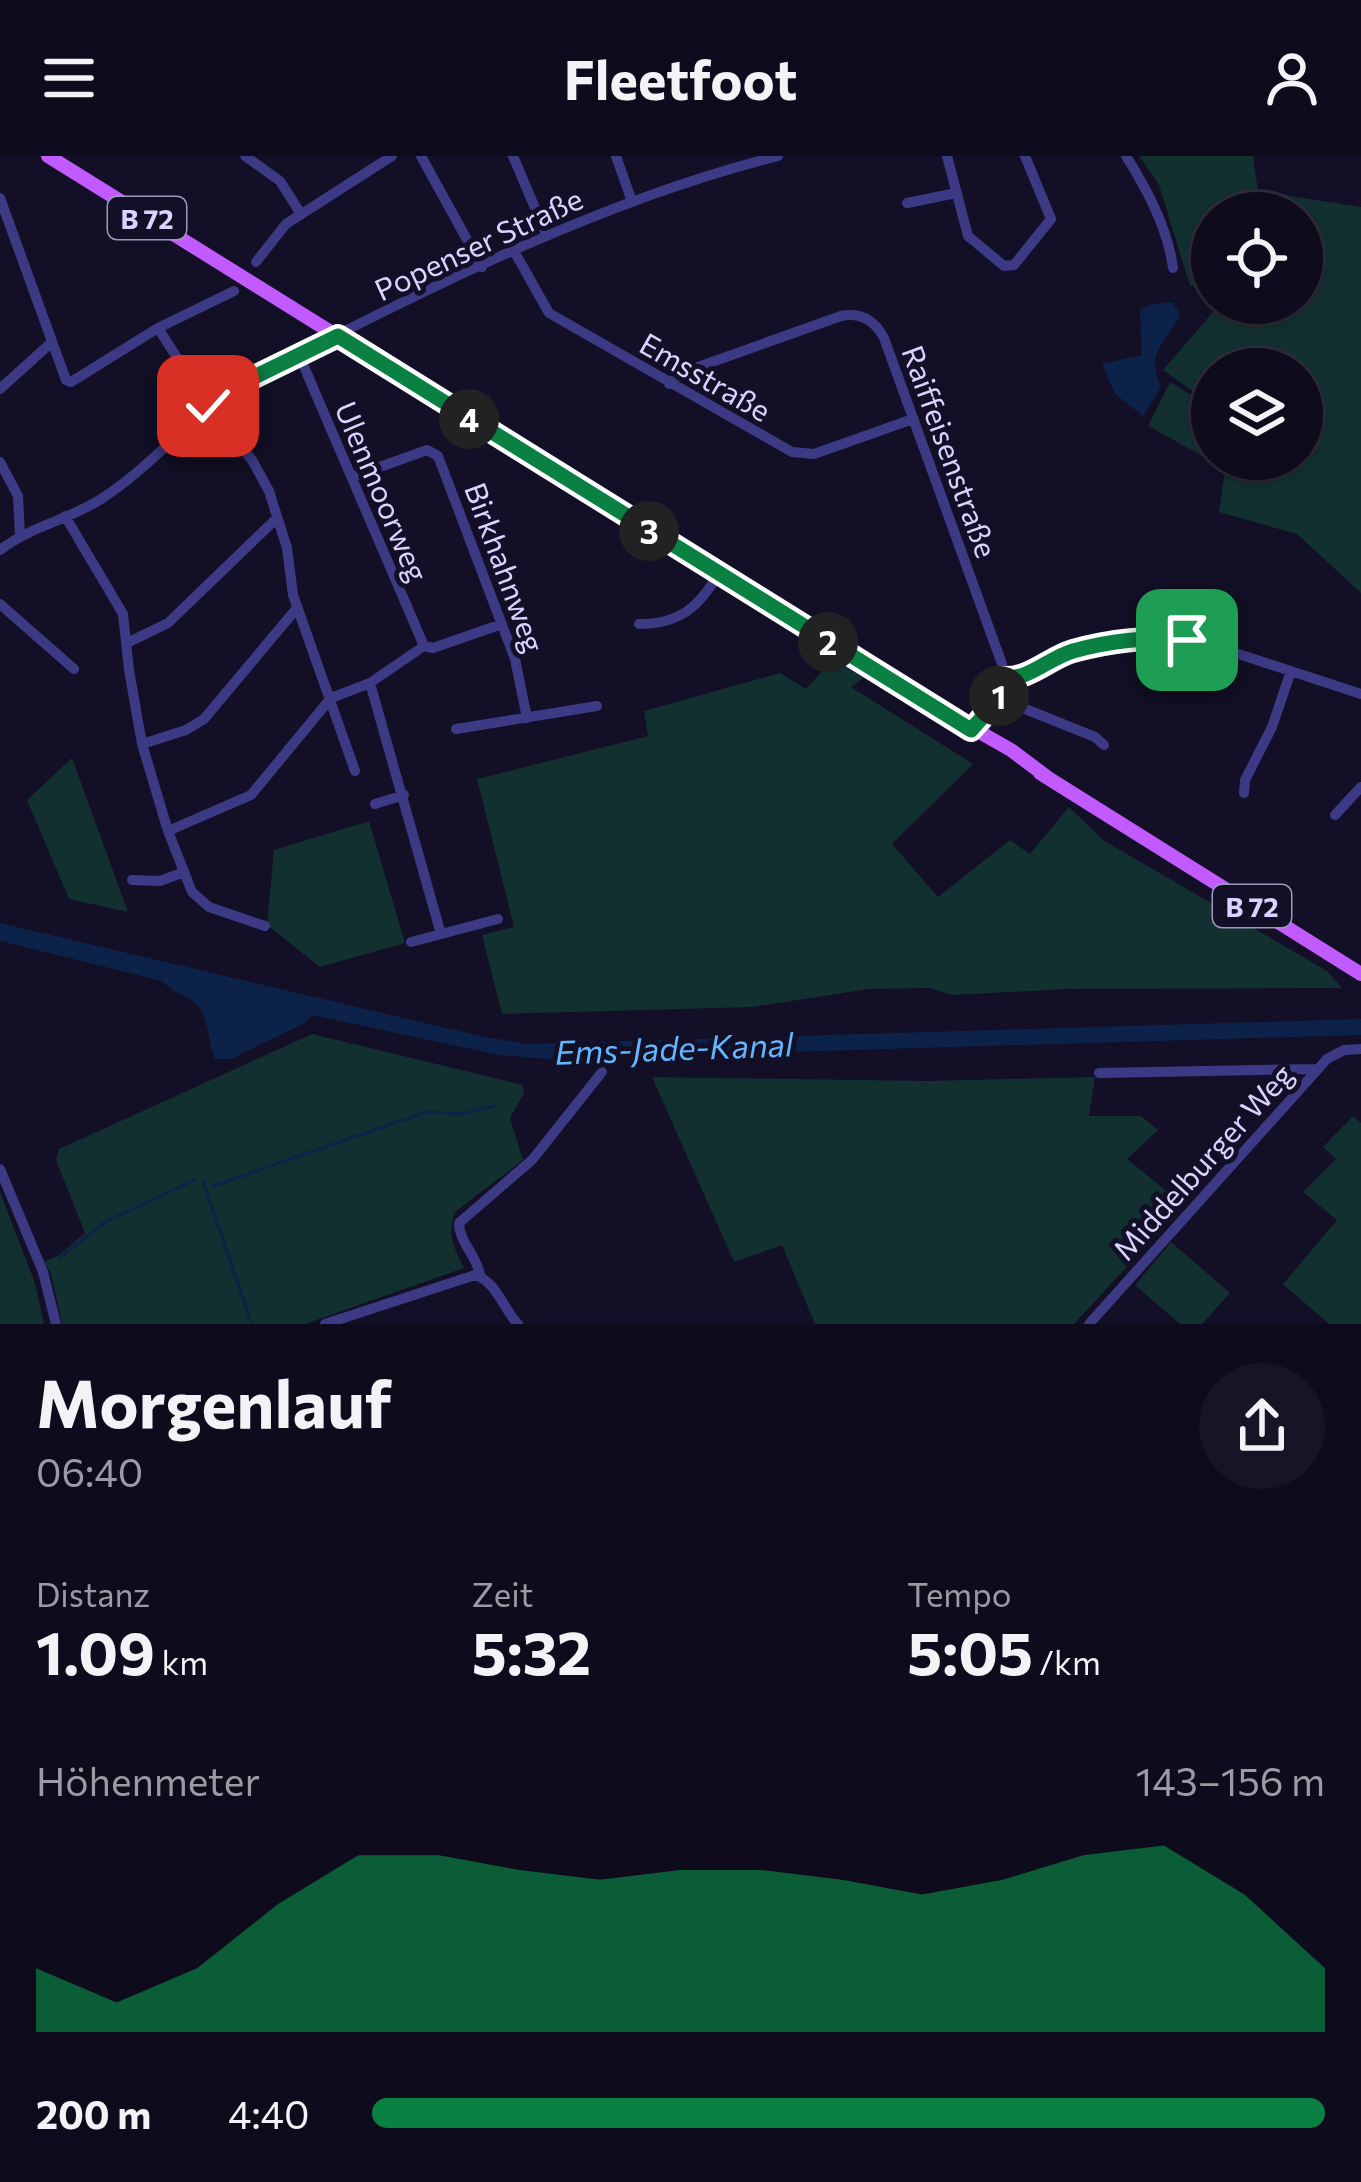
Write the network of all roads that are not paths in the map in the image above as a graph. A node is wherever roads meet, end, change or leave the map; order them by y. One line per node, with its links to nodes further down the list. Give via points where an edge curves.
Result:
1 (48, 156): 24 (main road, B 72)
2 (245, 156): 16 (street, via 280,182)
3 (392, 156): 16 (street)
4 (421, 156): 20 (street)
5 (513, 156): 17 (street)
6 (616, 156): 14 (street)
7 (778, 156): 11 (street, Popenser Straße)
8 (947, 156): 12 (street)
9 (1025, 156): 12 (street, via 1051,219 1014,265 1004,266 968,236)
10 (1126, 156): 21 (street)
11 (729, 162): 14 (street, Popenser Straße)
12 (956, 194): 15 (street)
13 (0, 198): 25 (street)
14 (631, 199): 17 (street, Popenser Straße)
15 (907, 203)
16 (301, 214): 19 (street)
17 (546, 234): 18 (street, Popenser Straße)
18 (514, 251): 20 (street, Popenser Straße); 27 (street, Emsstraße, via 549,314)
19 (256, 262)
20 (482, 267): 24 (street, Popenser Straße)
21 (1173, 268)
22 (234, 291): 23 (street)
23 (158, 328): 25 (street, via 70,382); 29 (street)
24 (338, 336): 26 (street, Popenser Straße); 37 (main road, B 72)
25 (52, 342): 28 (street)
26 (299, 355): 29 (street, Popenser Straße); 32 (street, Ulenmoorweg)
27 (669, 383): 30 (street, Emsstraße, via 801,454); 30 (street, Raiffeisenstraße, via 855,315 883,336)
28 (0, 389)
29 (208, 406): 33 (street, Popenser Straße, via 110,493); 34 (street, via 262,475)
30 (913, 419): 46 (street, Raiffeisenstraße)
31 (0, 462): 35 (street, via 18,496)
32 (352, 477): 40 (street, Birkhahnweg, via 427,450 439,456); 43 (street, Ulenmoorweg)
33 (64, 516): 35 (street, Popenser Straße); 42 (street, via 124,614)
34 (277, 518): 39 (street); 42 (street, via 168,623)
35 (20, 536): 36 (street, Popenser Straße)
36 (0, 550)
37 (718, 573): 41 (street, via 695,609); 54 (main road, B 72)
38 (0, 604): 44 (street)
39 (297, 608): 49 (street); 55 (street, via 204,719)
40 (502, 624): 43 (street); 52 (street, Birkhahnweg)
41 (639, 624)
42 (129, 642): 55 (street)
43 (424, 646): 47 (street)
44 (74, 668)
45 (1291, 671): 46 (street, via 1163,637 1075,650); 48 (street); 59 (street)
46 (1003, 674): 50 (street)
47 (370, 683): 49 (street); 60 (street)
48 (1361, 694)
49 (332, 698): 57 (street); 63 (street, via 251,795)
50 (997, 700): 54 (street); 56 (street)
51 (597, 706): 52 (street)
52 (527, 718): 53 (street)
53 (456, 729)
54 (976, 732): 70 (main road, B 72)
55 (142, 744): 63 (street)
56 (1104, 745)
57 (356, 771)
58 (1361, 787): 62 (street)
59 (1244, 793)
60 (404, 795): 61 (street); 68 (street)
61 (375, 804)
62 (1335, 815)
63 (168, 831): 64 (street)
64 (184, 872): 65 (street); 67 (street, via 209,907)
65 (132, 880)
66 (498, 919): 68 (street)
67 (265, 926)
68 (441, 934): 69 (street)
69 (411, 942)
70 (1361, 974)
71 (1361, 1049): 72 (street, Middelburger Weg, via 1336,1052)
72 (1317, 1069): 74 (street); 80 (street, Middelburger Weg)
73 (602, 1072): 76 (street, via 532,1160 459,1222)
74 (1100, 1073)
75 (0, 1168): 77 (street)
76 (480, 1275): 78 (street); 79 (street)
77 (56, 1324)
78 (325, 1324)
79 (518, 1324)
80 (1089, 1324)

